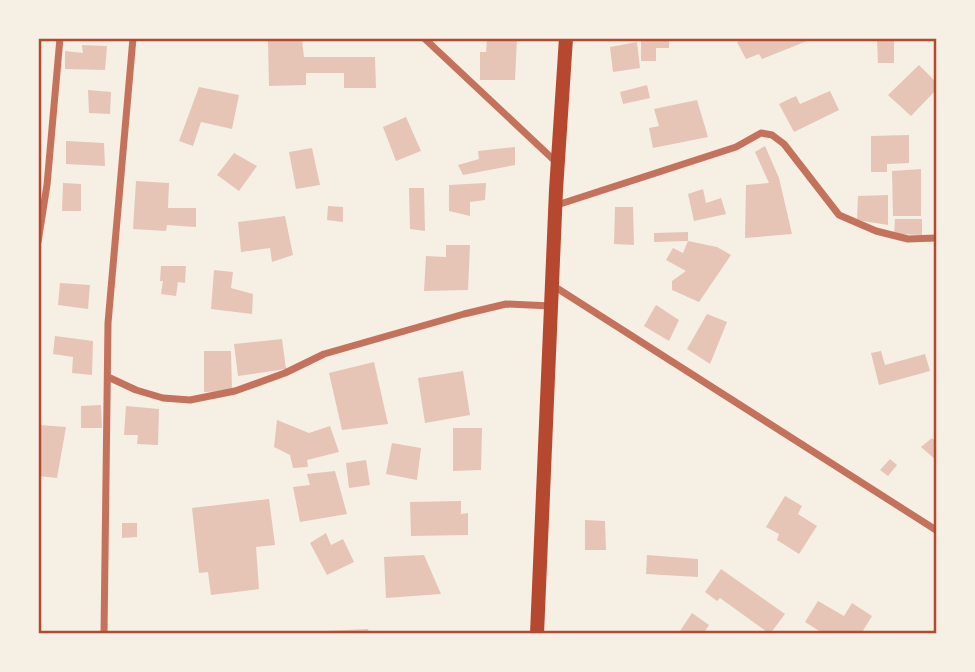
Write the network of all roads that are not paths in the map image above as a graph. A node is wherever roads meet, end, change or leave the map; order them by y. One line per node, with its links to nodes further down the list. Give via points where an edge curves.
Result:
1 (60, 38): 8 (street)
2 (133, 38): 11 (street, via 108,323)
3 (424, 38): 5 (street)
4 (566, 38): 5 (main road)
5 (557, 164): 6 (main road)
6 (556, 205): 7 (street, via 736,147 761,133 784,144 839,215 908,239); 9 (main road)
7 (936, 238)
8 (38, 242)
9 (552, 285): 10 (main road); 12 (street)
10 (552, 306): 11 (street, via 506,304 464,314 324,354 235,391 190,400 163,398); 14 (main road)
11 (108, 377): 13 (street)
12 (936, 530)
13 (104, 634)
14 (537, 634)

